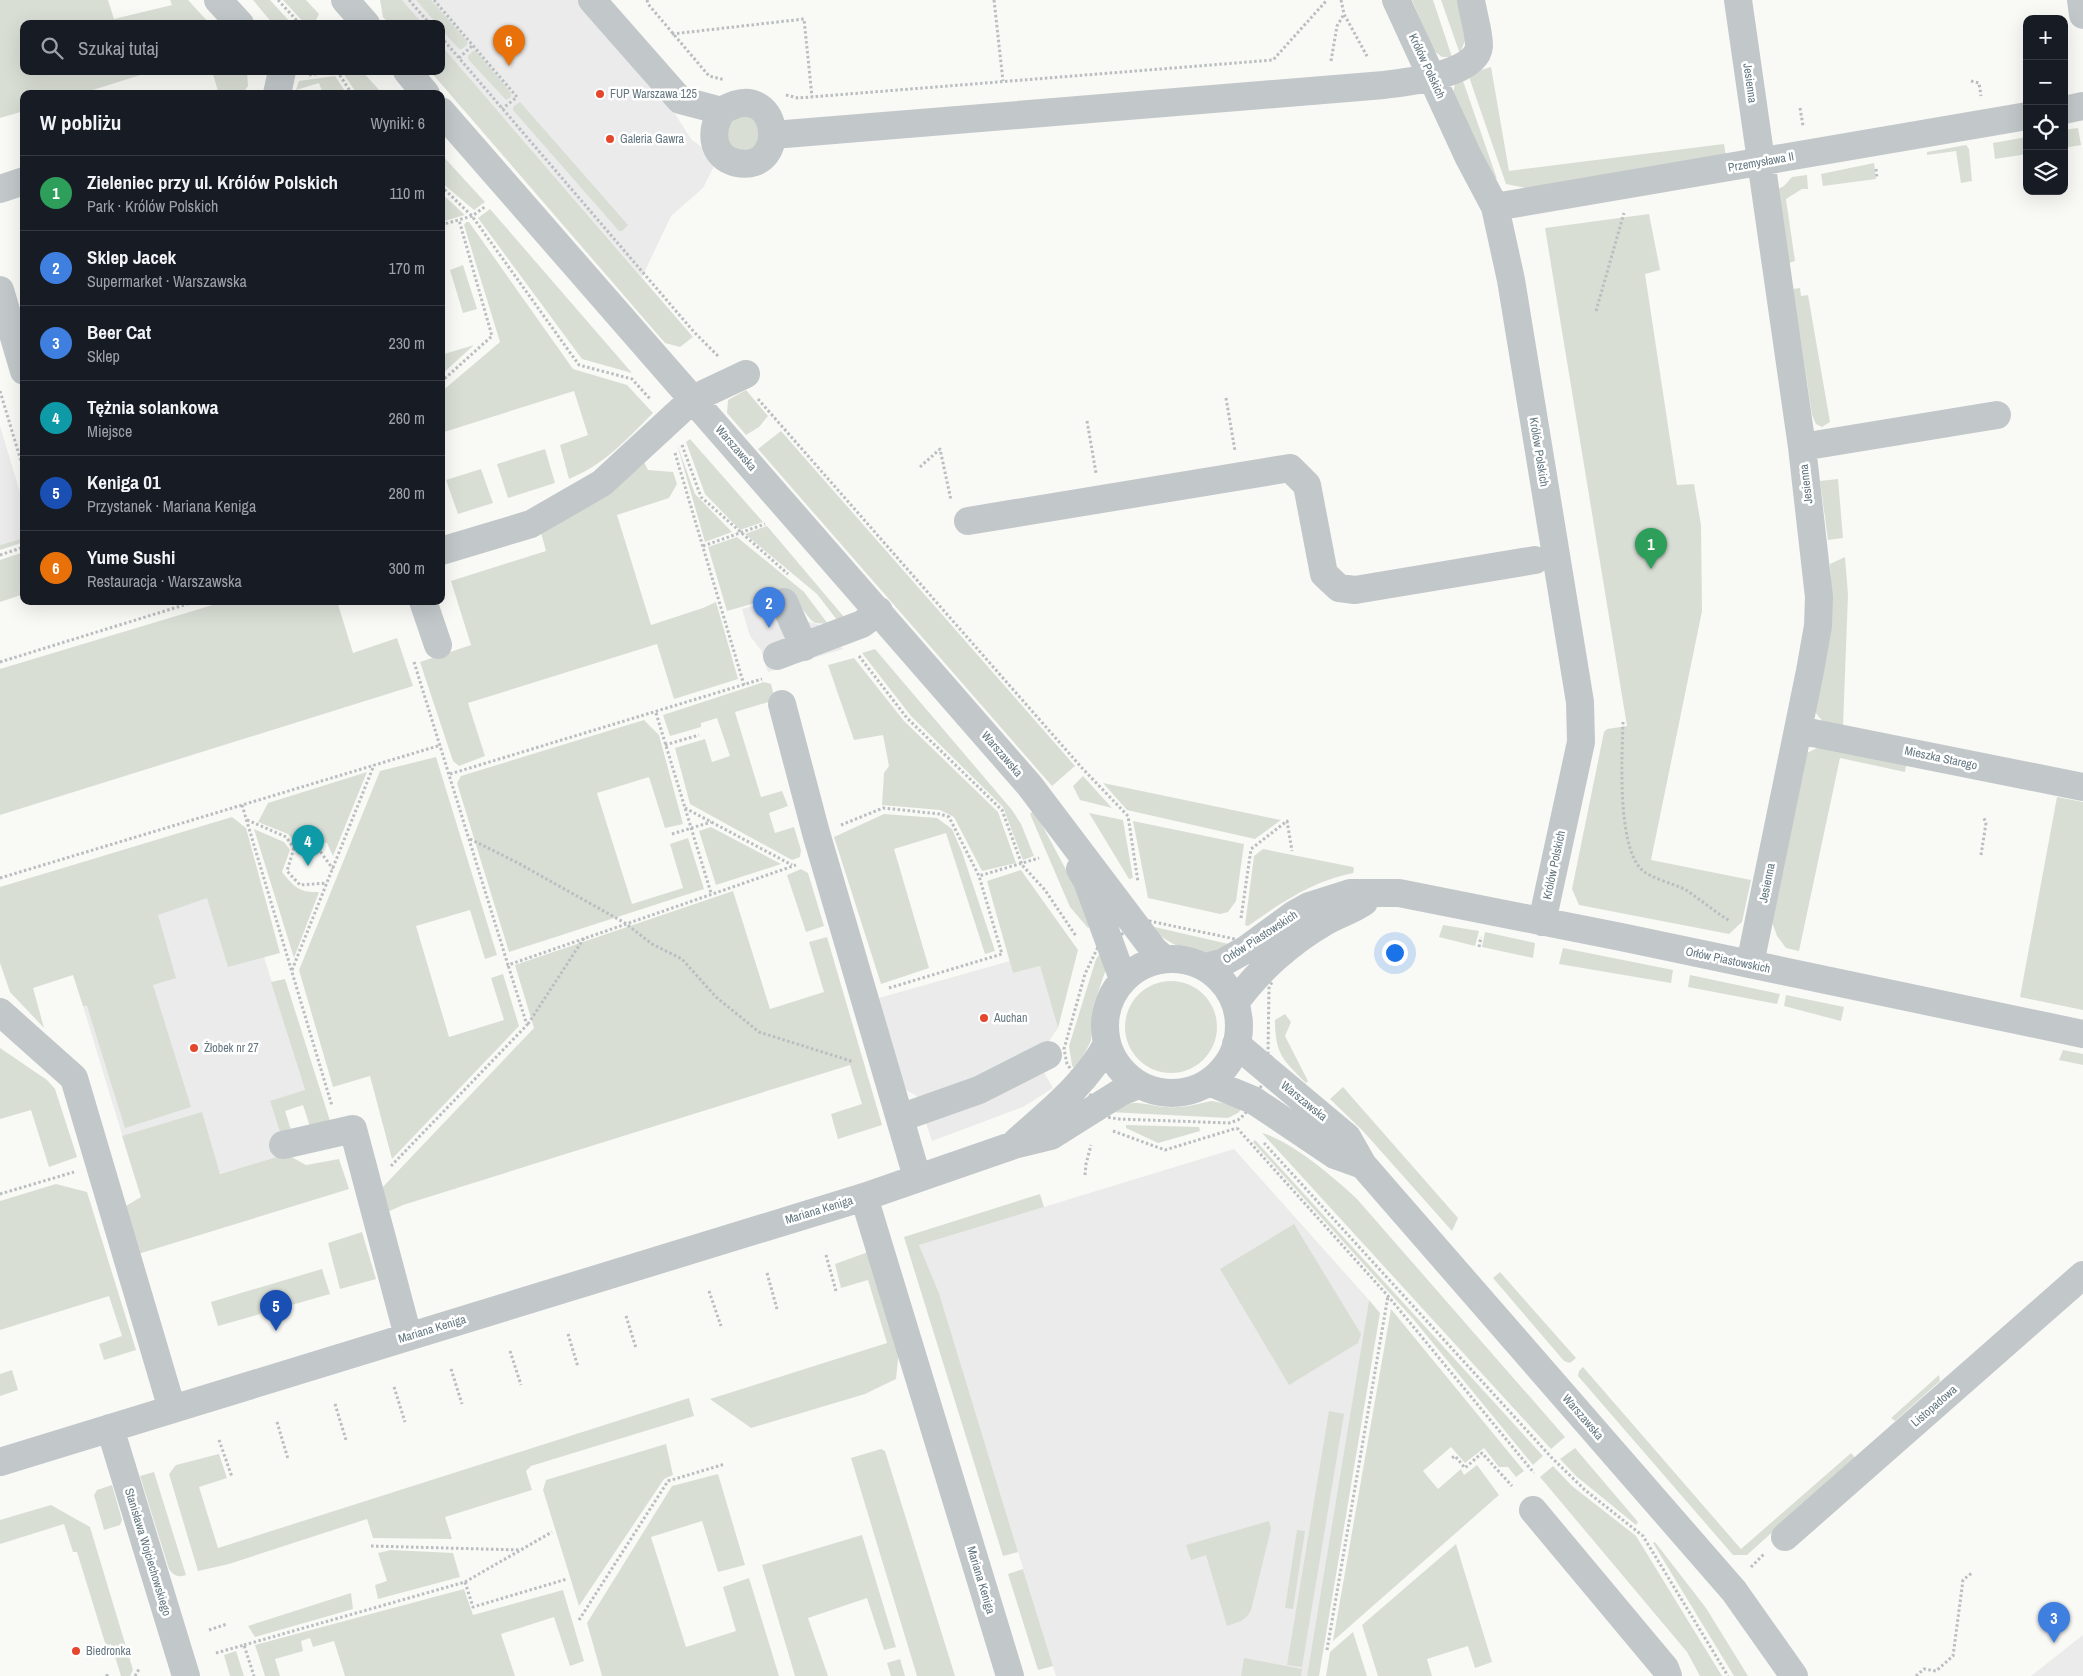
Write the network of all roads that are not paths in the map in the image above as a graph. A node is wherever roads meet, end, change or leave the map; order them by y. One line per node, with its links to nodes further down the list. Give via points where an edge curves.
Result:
1 (218, 0): 8 (street)
2 (592, 0): 16 (street, via 680,100)
3 (1396, 0): 11 (street, Królów Polskich)
4 (1471, 0): 11 (street, via 1479,46 1474,57)
5 (1738, 0): 20 (street, Jesienna)
6 (2081, 0): 7 (street)
7 (2083, 15)
8 (236, 20)
9 (292, 75): 12 (street)
10 (410, 75): 13 (street)
11 (1432, 78): 19 (street, via 1328,90); 23 (street, Królów Polskich)
12 (280, 90)
13 (423, 90)
14 (2083, 106): 15 (street)
15 (2068, 109)
16 (722, 111): 19 (street, via 738,103 756,105 769,118); 19 (street, via 716,120 714,140 720,153 729,160 751,162 763,156 770,147)
17 (445, 116): 27 (street, Warszawska)
18 (2023, 117): 20 (street, Przemysława II)
19 (773, 134)
20 (1762, 162): 23 (street, Przemysława II); 29 (street, Jesienna)
21 (20, 182): 22 (street)
22 (0, 189)
23 (1494, 207): 44 (street, Królów Polskich, via 1511,280 1582,721 1581,742)
24 (0, 290): 25 (street)
25 (20, 358)
26 (742, 376): 27 (street)
27 (694, 399): 31 (street, via 602,483 531,524); 35 (street, Warszawska)
28 (1997, 415): 29 (street)
29 (1802, 447): 40 (street, Jesienna, via 1819,597 1818,626)
30 (959, 511): 32 (street, via 1100,499 1290,468 1307,485 1324,574 1339,588 1355,590)
31 (445, 550)
32 (1535, 560)
33 (784, 602): 37 (street)
34 (424, 605): 36 (street)
35 (879, 611): 37 (street, via 862,624); 41 (street, Warszawska)
36 (438, 645)
37 (804, 647): 38 (street)
38 (772, 667)
39 (782, 704): 57 (street, via 816,833)
40 (1798, 730): 42 (street, Mieszka Starego); 46 (street, Jesienna)
41 (1030, 786): 45 (street, Warszawska); 48 (street, Warszawska, via 1087,881)
42 (2083, 788)
43 (1373, 895): 44 (street, Orłów Piastowskich, via 1410,894); 47 (street, Orłów Piastowskich, via 1350,893 1309,906 1245,950 1222,963); 49 (street, Orłów Piastowskich, via 1299,939 1256,978)
44 (1542, 922): 46 (street, Orłów Piastowskich)
45 (1164, 959): 47 (street); 48 (street, via 1142,966)
46 (1750, 964): 51 (street, Orłów Piastowskich)
47 (1205, 967): 49 (street, via 1218,977)
48 (1123, 979): 52 (street, via 1106,1009)
49 (1235, 1003): 53 (street, via 1239,1030)
50 (0, 1012): 65 (street, via 74,1078)
51 (2083, 1034)
52 (1107, 1044): 56 (street, via 1119,1067); 59 (street, Mariana Keniga, via 1098,1061 1080,1082)
53 (1236, 1044): 55 (street, via 1226,1066); 60 (street, Warszawska, via 1347,1137)
54 (1048, 1055): 57 (street, via 979,1090)
55 (1209, 1082): 56 (street, via 1174,1094); 60 (street, Warszawska, via 1253,1100 1334,1154)
56 (1138, 1084): 59 (street, Mariana Keniga, via 1051,1136)
57 (900, 1118): 61 (street)
58 (283, 1145): 64 (street, via 353,1129)
59 (1014, 1145): 61 (street, Mariana Keniga)
60 (1363, 1166): 73 (street, Warszawska, via 1734,1591)
61 (917, 1178): 62 (street, Mariana Keniga)
62 (864, 1197): 64 (street, Mariana Keniga); 71 (street, Mariana Keniga)
63 (2083, 1274): 69 (street, Listopadowa)
64 (408, 1336): 65 (street, Mariana Keniga)
65 (172, 1409): 66 (street, Mariana Keniga)
66 (110, 1428): 67 (street, Mariana Keniga); 70 (street, Stanisława Wojciechowskiego)
67 (0, 1462)
68 (1533, 1510): 72 (street, via 1665,1668)
69 (1785, 1537)
70 (186, 1676)
71 (1010, 1676)
72 (1668, 1676)
73 (1794, 1676)

